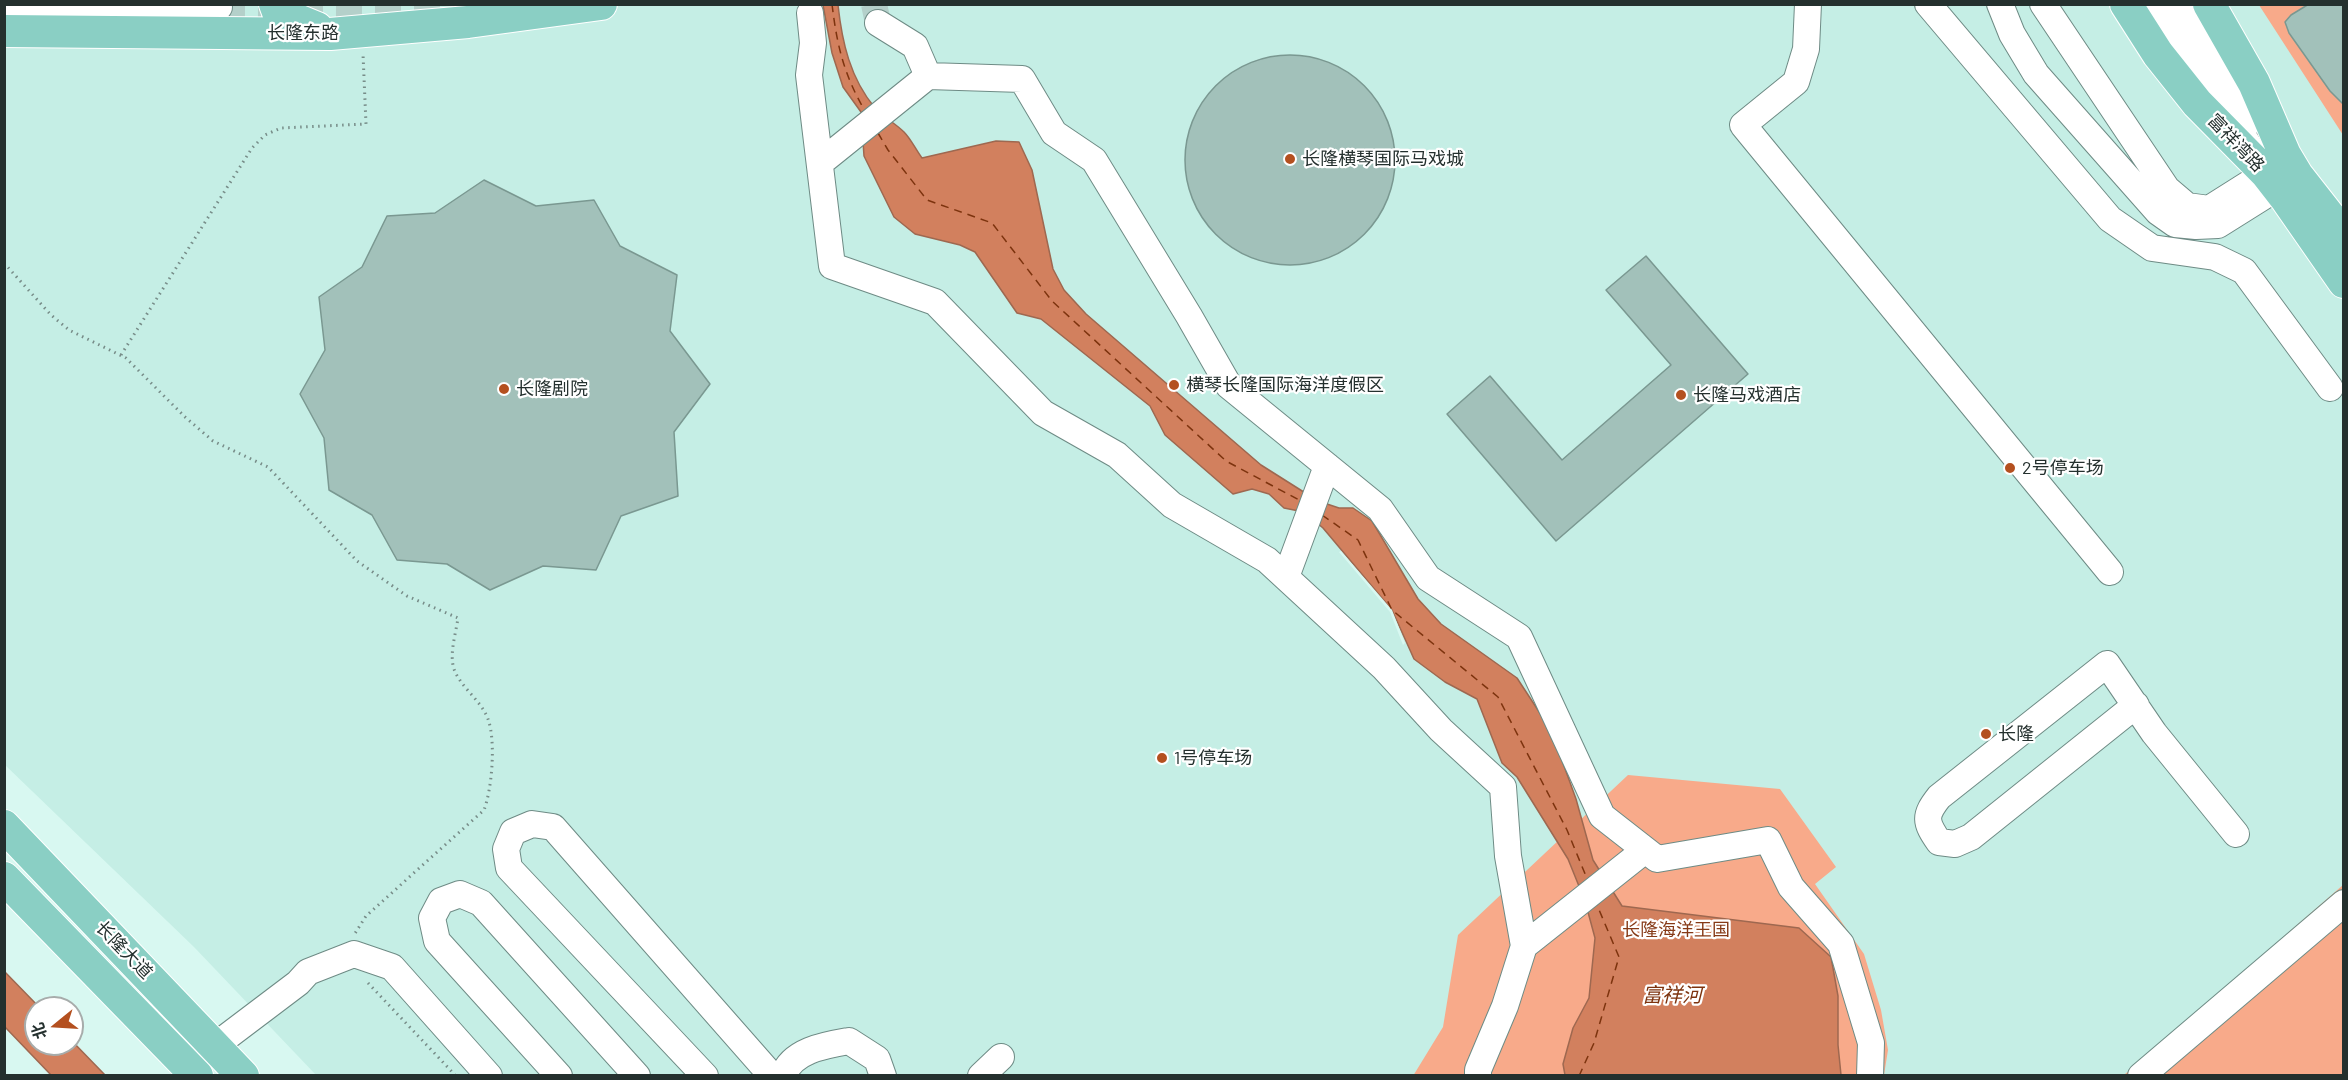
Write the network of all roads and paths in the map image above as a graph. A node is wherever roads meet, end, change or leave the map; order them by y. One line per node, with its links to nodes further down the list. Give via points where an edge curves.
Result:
1 (275, 4): 19 (main road, via 278,12)
2 (551, 4): 15 (street)
3 (600, 4): 15 (main road, 长隆东路)
4 (1808, 4): 29 (street, via 1806,49 1796,82 1743,125)
5 (1928, 4): 27 (street, via 2110,219 2152,248 2215,257 2244,271)
6 (2000, 4): 22 (street, via 2012,34 2036,74 2158,212 2175,224 2218,225)
7 (2043, 4): 22 (street, via 2167,189 2187,206 2209,209)
8 (2126, 4): 22 (main road, 富祥湾路, via 2158,54 2197,103)
9 (2155, 4): 22 (street)
10 (2183, 4): 22 (street)
11 (2209, 4): 22 (main road, 富祥湾路, via 2254,83)
12 (4, 8): 13 (street)
13 (219, 8)
14 (810, 14): 21 (street, via 813,43 809,75)
15 (513, 16): 18 (main road, 长隆东路)
16 (878, 23): 20 (street, via 915,46)
17 (4, 31): 19 (main road, 长隆东路)
18 (362, 32): 19 (main road, 长隆东路); 26 (path, via 366,124 281,128 265,135 252,148)
19 (330, 34)
20 (928, 76): 21 (street); 28 (street, via 1022,79 1054,133 1094,160 1228,386)
21 (820, 163): 30 (street, via 832,266 934,302 1044,413 1117,455 1173,505 1267,560)
22 (2276, 172): 23 (main road, 富祥湾路, via 2297,175); 25 (main road, 富祥湾路)
23 (2343, 235)
24 (4, 263): 26 (path, via 69,330)
25 (2343, 282)
26 (121, 355): 37 (path, via 213,441 268,466 357,561 407,596 458,618 453,667 488,718 489,795 484,810 366,916)
27 (2330, 388)
28 (1327, 466): 30 (street); 34 (street, via 1380,509 1428,578 1519,637 1602,816)
29 (2110, 572)
30 (1286, 577): 38 (street, via 1503,787 1508,856)
31 (2136, 705): 31 (street, via 1971,837 1956,844 1939,842 1928,827 1928,811 1939,797 2107,664); 33 (street)
32 (4, 826): 40 (main road, 长隆大道)
33 (2236, 834)
34 (1645, 850): 38 (street); 54 (street, via 1657,860 1768,840 1791,886 1841,944 1871,1043)
35 (4, 878): 42 (main road, 长隆大道)
36 (2343, 903): 55 (street)
37 (354, 939)
38 (1524, 946): 53 (street)
39 (366, 980): 44 (path)
40 (216, 1045): 43 (main road, 长隆大道); 45 (street, via 308,972 354,954 392,968)
41 (1001, 1057): 52 (street)
42 (197, 1076)
43 (243, 1076)
44 (456, 1076)
45 (489, 1076)
46 (560, 1076): 47 (street, via 437,941 432,918 441,902 460,894 481,903)
47 (637, 1076)
48 (705, 1076): 49 (street, via 509,868 507,849 513,832 532,824 553,827)
49 (772, 1076)
50 (783, 1076): 51 (street, via 787,1065 817,1047 849,1041 877,1059)
51 (883, 1076)
52 (981, 1076)
53 (1478, 1076)
54 (1870, 1076)
55 (2141, 1076)

